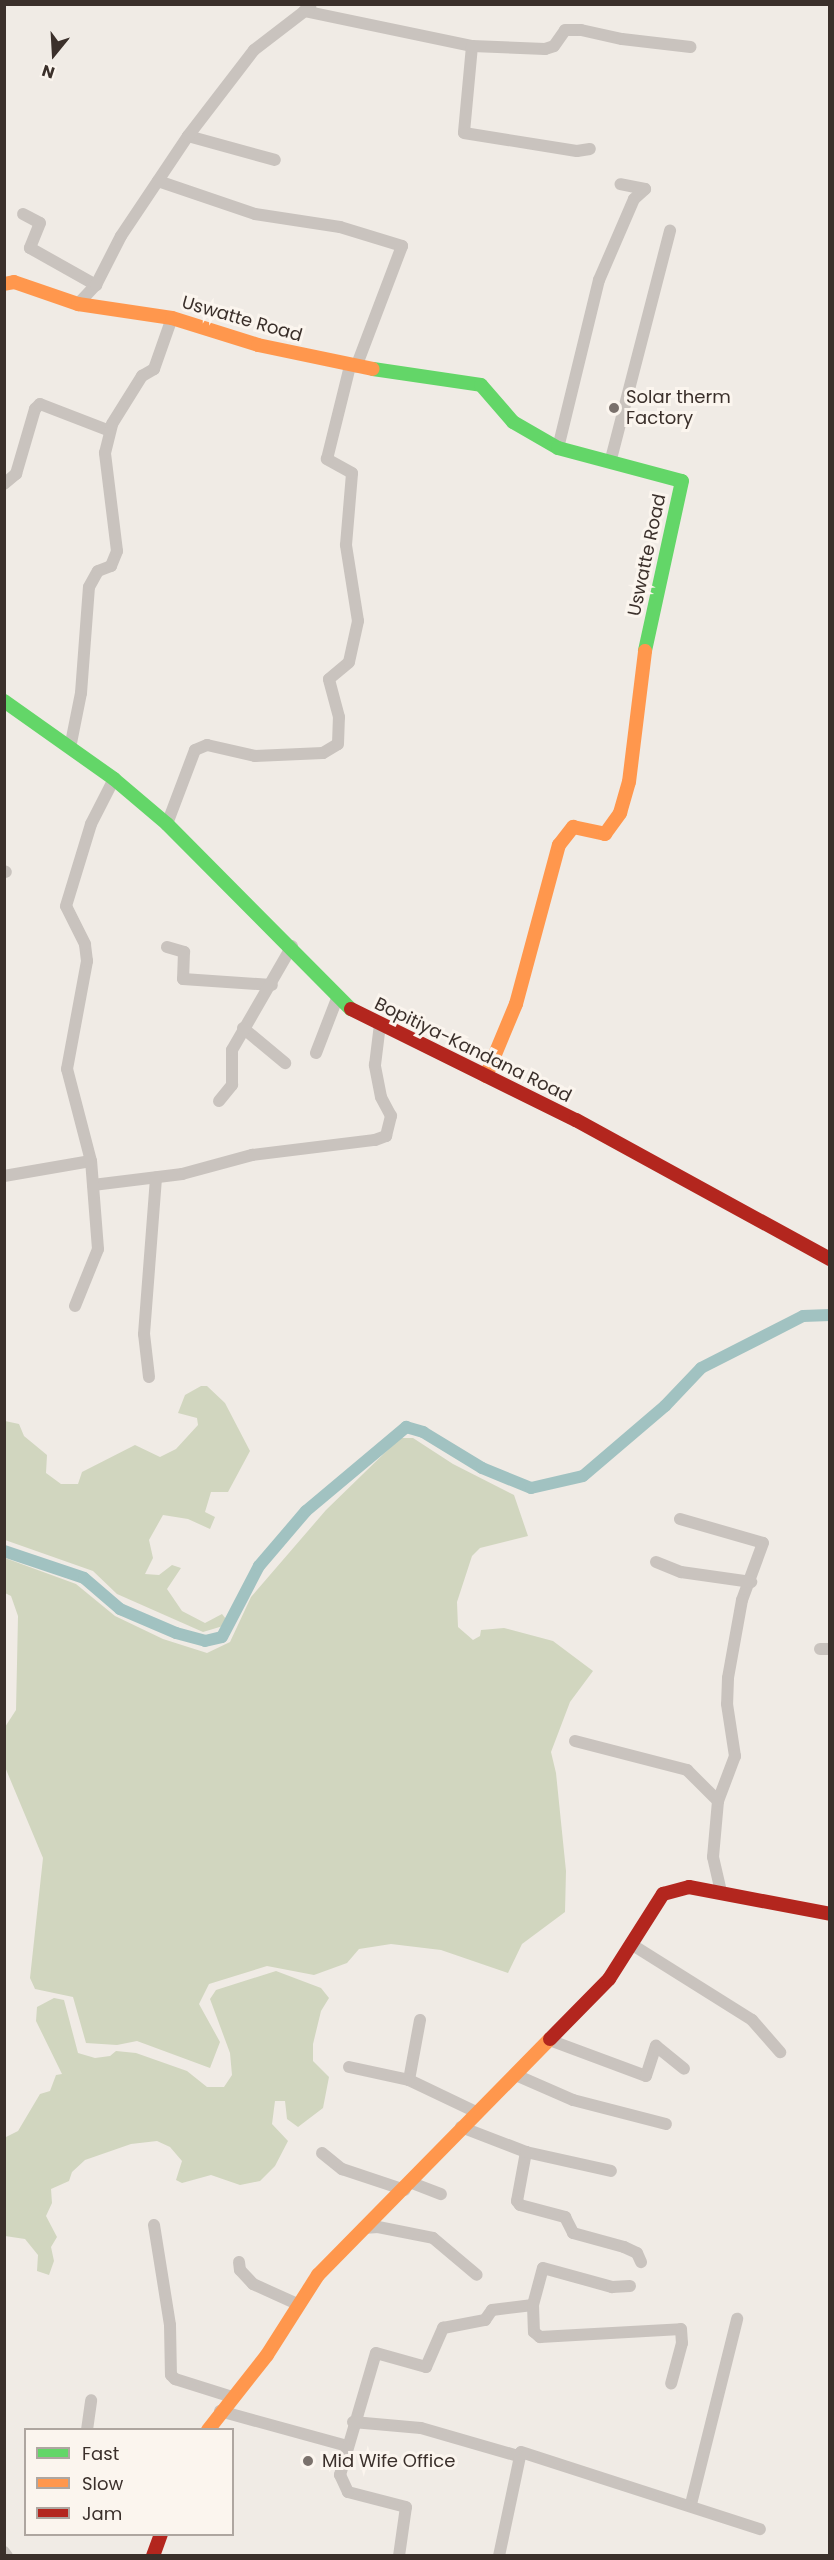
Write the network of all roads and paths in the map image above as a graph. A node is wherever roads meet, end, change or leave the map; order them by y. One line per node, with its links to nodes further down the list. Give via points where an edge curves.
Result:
1 (308, 8): 2 (street); 4 (street, via 254,50)
2 (472, 46): 3 (street, via 545,49 554,46 565,30 581,30 622,39); 5 (street, via 464,133 556,148)
3 (691, 46)
4 (188, 136): 6 (street); 7 (street)
5 (590, 149)
6 (275, 160)
7 (158, 181): 12 (street, via 121,236); 15 (street, via 255,214 340,227 402,246)
8 (620, 184): 17 (street, via 645,189 634,199 599,280)
9 (23, 214): 12 (street, via 40,222 30,248)
10 (670, 231): 18 (street)
11 (4, 284): 13 (street, Uswatte Road, via 14,282)
12 (96, 285): 13 (street)
13 (78, 304): 14 (street, Uswatte Road)
14 (172, 318): 15 (street, Uswatte Road, via 258,345); 16 (street, via 154,369 142,376)
15 (353, 367): 17 (street, Uswatte Road, via 481,385 513,422); 23 (street, via 327,459 352,473 346,545 358,621 350,662 329,679 339,717 338,744 323,753 267,756 239,755 207,745 195,750)
16 (110, 431): 19 (street, via 40,404 35,409 16,474); 21 (street, via 105,453 117,551 111,566 98,571 89,587 81,693)
17 (558, 448): 18 (street, Uswatte Road)
18 (611, 459): 32 (street, Uswatte Road, via 682,481 641,669 629,782 620,813 605,834 573,827 559,845 516,1004)
19 (4, 484)
20 (4, 701): 21 (street, Bopitiya-Kandana Road)
21 (70, 748): 22 (street, Bopitiya-Kandana Road)
22 (114, 779): 23 (street, Bopitiya-Kandana Road); 34 (street, via 91,824 66,906 85,944 87,961 67,1069)
23 (167, 824): 24 (street, Bopitiya-Kandana Road)
24 (292, 946): 26 (street); 27 (street, Bopitiya-Kandana Road)
25 (167, 947): 26 (street, via 184,952 183,979)
26 (272, 985): 29 (street)
27 (338, 996): 28 (street, Bopitiya-Kandana Road, via 355,1013); 30 (street)
28 (380, 1027): 32 (street, Bopitiya-Kandana Road); 36 (street, via 375,1065 381,1097 391,1116 386,1136 252,1155)
29 (243, 1028): 31 (street); 33 (street, via 231,1050 232,1085)
30 (316, 1053)
31 (285, 1063)
32 (486, 1076): 38 (street, Bopitiya-Kandana Road, via 576,1120)
33 (219, 1101)
34 (91, 1161): 35 (street); 37 (street)
35 (4, 1176)
36 (156, 1177): 37 (street); 40 (street, via 144,1334)
37 (93, 1185): 39 (street, via 98,1249)
38 (830, 1259)
39 (75, 1306)
40 (149, 1377)
41 (680, 1519): 43 (street, via 763,1543)
42 (656, 1562): 43 (street, via 681,1572)
43 (751, 1582): 45 (street, via 742,1599 728,1678 727,1704 735,1756)
44 (575, 1741): 45 (street, via 687,1770)
45 (718, 1801): 46 (street, via 713,1857)
46 (721, 1892): 47 (street); 48 (street, via 689,1887 669,1890)
47 (830, 1914)
48 (631, 1944): 50 (street, via 609,1979); 51 (street, via 752,2020)
49 (420, 2020): 55 (street)
50 (552, 2041): 53 (street, via 646,2076 657,2046); 54 (street)
51 (780, 2052)
52 (349, 2067): 55 (street)
53 (684, 2069)
54 (518, 2076): 56 (street); 57 (street, via 573,2100)
55 (409, 2080): 56 (street)
56 (476, 2112): 58 (street)
57 (666, 2124)
58 (461, 2127): 59 (street); 62 (street)
59 (526, 2152): 61 (street); 67 (street, via 517,2201 520,2205 565,2217 573,2233 624,2247 636,2253)
60 (322, 2153): 62 (street, via 342,2169)
61 (611, 2171)
62 (408, 2186): 63 (street); 65 (street)
63 (441, 2194)
64 (154, 2225): 74 (street, via 170,2325 171,2375)
65 (363, 2228): 68 (street, via 378,2227 433,2238); 70 (street)
66 (240, 2262): 70 (street, via 240,2270 253,2284)
67 (640, 2262)
68 (477, 2275)
69 (630, 2286): 71 (street, via 612,2287 543,2268)
70 (297, 2304): 74 (street, via 267,2355)
71 (533, 2305): 73 (street, via 534,2332 540,2337 681,2329 682,2343); 77 (street, via 492,2310 485,2320 443,2328 426,2367 376,2353)
72 (737, 2319): 82 (street)
73 (671, 2384)
74 (232, 2397): 76 (street)
75 (91, 2400): 78 (street)
76 (220, 2411): 79 (street); 80 (street)
77 (353, 2422): 80 (street); 81 (street, via 421,2428)
78 (87, 2428)
79 (209, 2428)
80 (347, 2446): 87 (street, via 340,2475 348,2492 406,2507)
81 (518, 2456): 82 (street, via 529,2452); 85 (street)
82 (692, 2504): 83 (street)
83 (760, 2529)
84 (161, 2536): 86 (street)
85 (501, 2554)
86 (153, 2556)
87 (399, 2556)

